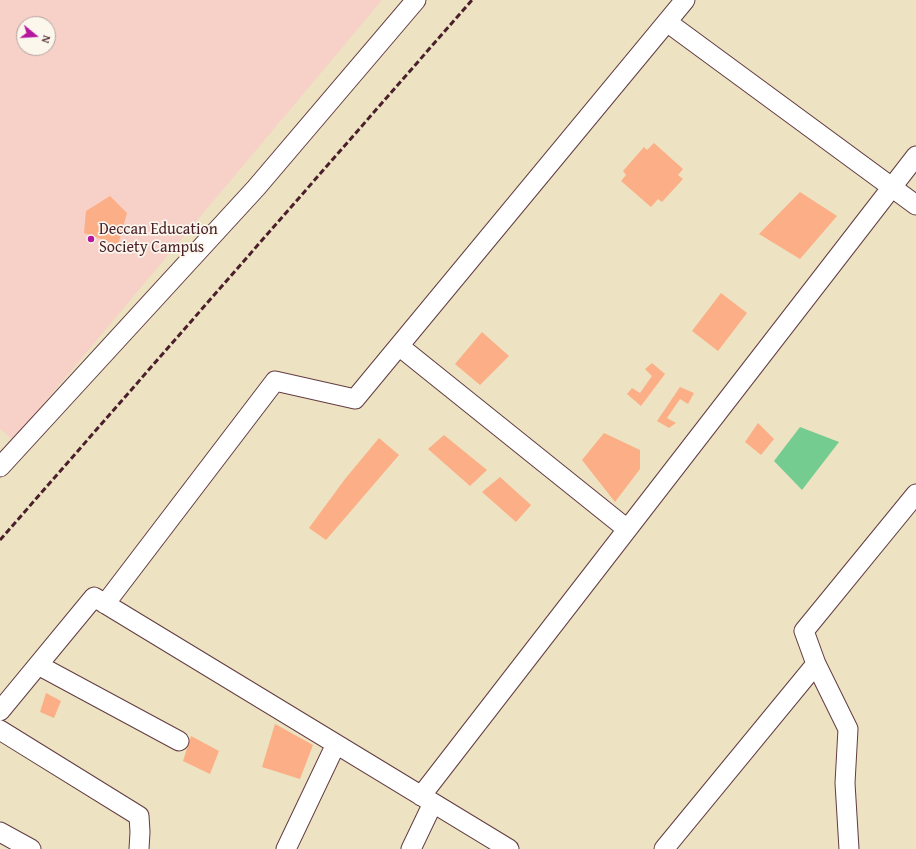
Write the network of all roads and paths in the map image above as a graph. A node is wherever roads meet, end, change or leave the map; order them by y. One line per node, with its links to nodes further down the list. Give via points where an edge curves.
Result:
1 (416, 0): 8 (street, via 256,188)
2 (685, 0): 3 (street)
3 (667, 22): 5 (street); 7 (street)
4 (916, 156): 5 (street)
5 (892, 187): 6 (street); 10 (street)
6 (916, 205)
7 (399, 346): 10 (street); 11 (street, via 355,399 275,381)
8 (0, 467)
9 (916, 494): 12 (street, via 804,631)
10 (627, 529): 18 (street)
11 (105, 604): 13 (street, via 94,597); 17 (street)
12 (816, 664): 25 (street); 26 (street, via 848,728 845,783)
13 (38, 665): 14 (street); 16 (street)
14 (0, 711)
15 (0, 730): 22 (street, via 139,816)
16 (179, 741)
17 (336, 744): 18 (street); 23 (street)
18 (427, 799): 20 (street); 24 (street)
19 (0, 832): 21 (street)
20 (498, 846)
21 (31, 849)
22 (139, 849)
23 (286, 849)
24 (411, 849)
25 (664, 849)
26 (848, 849)

